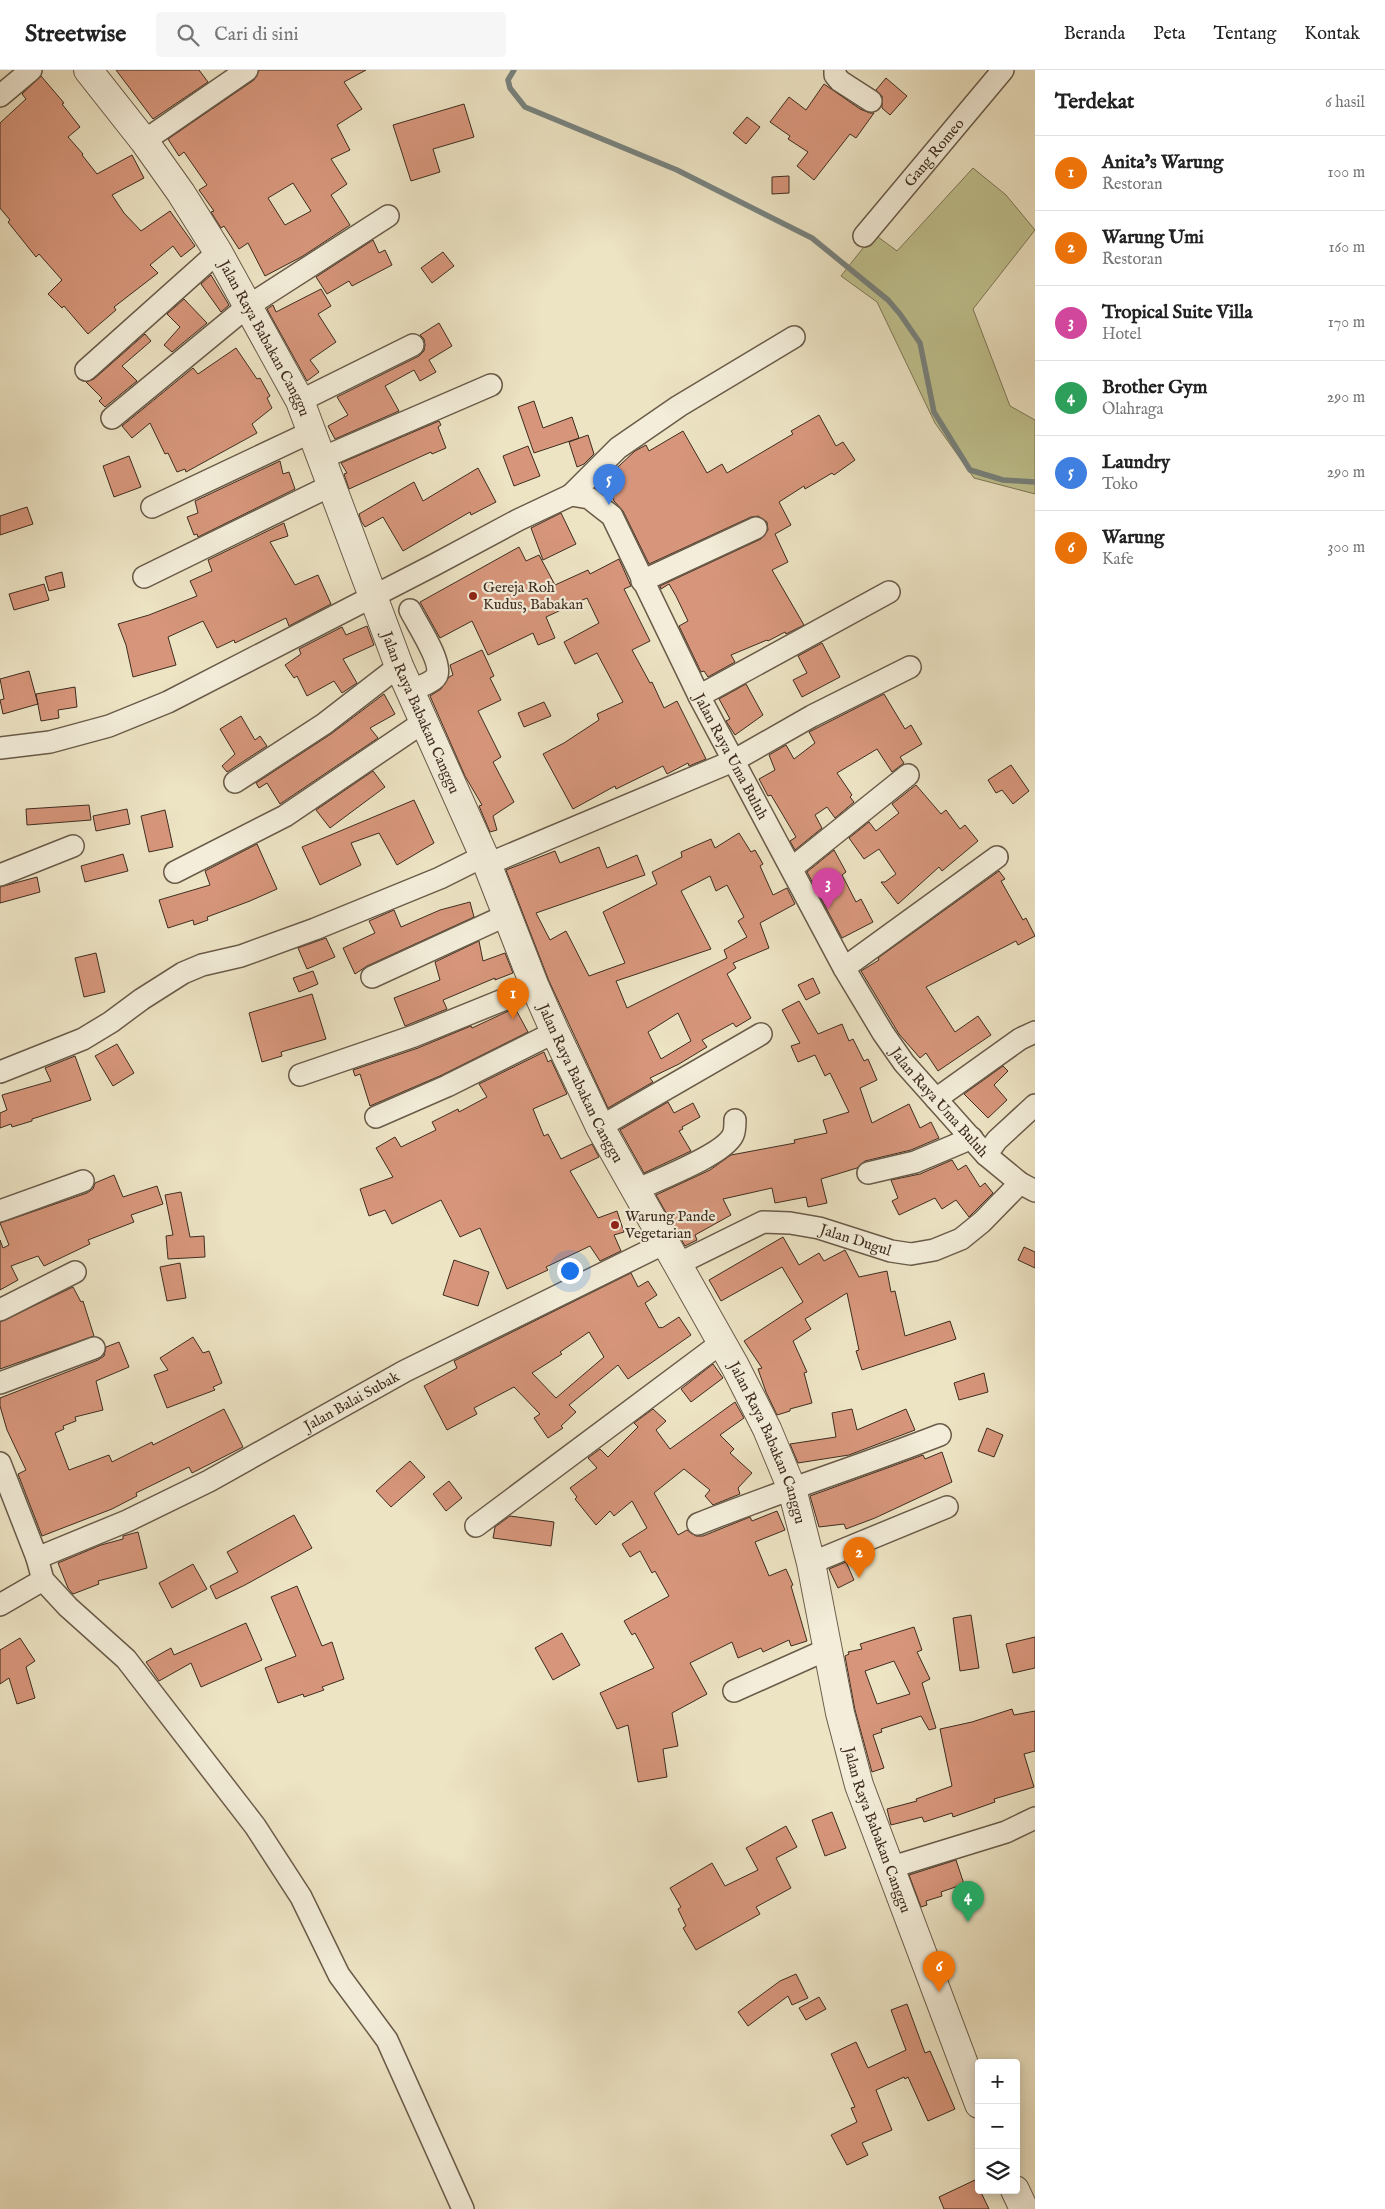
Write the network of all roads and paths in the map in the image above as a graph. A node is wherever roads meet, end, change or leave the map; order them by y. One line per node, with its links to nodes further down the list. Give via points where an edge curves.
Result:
1 (31, 70): 6 (street)
2 (88, 70): 8 (street, Jalan Raya Babakan Canggu)
3 (247, 70): 8 (street)
4 (835, 70): 7 (street, via 840,81)
5 (1003, 70): 10 (street, Gang Romeo)
6 (0, 96)
7 (871, 100)
8 (144, 141): 11 (street, Jalan Raya Babakan Canggu)
9 (388, 216): 12 (street)
10 (864, 236)
11 (218, 252): 12 (street, Jalan Raya Babakan Canggu); 15 (street)
12 (248, 306): 17 (street, Jalan Raya Babakan Canggu); 18 (street)
13 (794, 337): 22 (street, via 679,406 618,448)
14 (413, 345): 17 (street)
15 (86, 370)
16 (490, 386): 20 (street)
17 (300, 401): 19 (street, Jalan Raya Babakan Canggu)
18 (112, 418)
19 (311, 432): 20 (street, Jalan Raya Babakan Canggu); 23 (street)
20 (322, 458): 21 (street, Jalan Raya Babakan Canggu)
21 (332, 485): 25 (street); 28 (street, Jalan Raya Babakan Canggu)
22 (570, 496): 26 (street, Jalan Raya Uma Buluh, via 589,498 612,516); 28 (street)
23 (152, 507)
24 (756, 528): 26 (street)
25 (144, 577)
26 (642, 580): 33 (street, Jalan Raya Uma Buluh)
27 (888, 592): 33 (street)
28 (374, 596): 30 (street, Jalan Raya Babakan Canggu); 35 (street, via 168,702 109,726 59,740)
29 (410, 610): 32 (street, via 438,663 434,678)
30 (399, 666): 32 (street, Jalan Raya Babakan Canggu); 38 (street, via 324,724)
31 (910, 667): 36 (street, via 812,716)
32 (410, 691): 34 (street, Jalan Raya Babakan Canggu)
33 (699, 696): 36 (street, Jalan Raya Uma Buluh)
34 (425, 721): 41 (street, Jalan Raya Babakan Canggu); 43 (street, via 285,816)
35 (0, 748)
36 (733, 761): 41 (street); 42 (street, Jalan Raya Uma Buluh)
37 (908, 775): 42 (street)
38 (235, 782)
39 (73, 846): 44 (street)
40 (997, 857): 46 (street)
41 (486, 860): 45 (street, Jalan Raya Babakan Canggu); 52 (street, via 315,930 183,973 83,1039)
42 (792, 868): 46 (street, Jalan Raya Uma Buluh)
43 (175, 872)
44 (0, 875)
45 (507, 915): 47 (street); 48 (street, Jalan Raya Babakan Canggu)
46 (844, 968): 54 (street, Jalan Raya Uma Buluh, via 888,1040)
47 (372, 976)
48 (535, 987): 49 (street, Jalan Raya Babakan Canggu); 53 (street, via 414,1036)
49 (555, 1032): 56 (street); 58 (street, Jalan Raya Babakan Canggu)
50 (1035, 1032): 54 (street)
51 (761, 1034): 58 (street)
52 (0, 1072)
53 (300, 1075)
54 (936, 1099): 59 (street, Jalan Raya Uma Buluh)
55 (1035, 1104): 60 (street)
56 (376, 1117)
57 (735, 1120): 64 (street, via 734,1135 723,1147)
58 (600, 1127): 64 (street, Jalan Raya Babakan Canggu)
59 (972, 1138): 60 (street, Jalan Raya Uma Buluh); 61 (street, via 915,1162)
60 (986, 1155): 63 (street, Jalan Raya Uma Buluh)
61 (868, 1173)
62 (83, 1182): 65 (street)
63 (1028, 1187): 66 (street, Jalan Dugul, via 961,1238 934,1250 911,1254 891,1251 819,1228 763,1222)
64 (636, 1190): 66 (street, Jalan Raya Babakan Canggu)
65 (0, 1211)
66 (671, 1254): 69 (street, Jalan Raya Babakan Canggu); 78 (street, Jalan Balai Subak, via 405,1371 209,1481 127,1521)
67 (75, 1272): 68 (street)
68 (0, 1310)
69 (721, 1343): 74 (street, Jalan Raya Babakan Canggu, via 767,1429); 77 (street)
70 (94, 1348): 71 (street)
71 (0, 1383)
72 (940, 1435): 74 (street)
73 (0, 1464): 78 (street)
74 (792, 1489): 76 (street); 79 (street, Jalan Raya Babakan Canggu)
75 (947, 1507): 79 (street)
76 (698, 1524)
77 (476, 1526)
78 (37, 1558): 80 (street)
79 (810, 1563): 82 (street, Jalan Raya Babakan Canggu)
80 (43, 1580): 81 (street); 88 (street, via 126,1659 255,1826 301,1897 339,1975 387,2040)
81 (0, 1605)
82 (828, 1650): 83 (street); 85 (street, Jalan Raya Babakan Canggu, via 859,1785)
83 (734, 1690)
84 (1035, 1818): 85 (street, via 1006,1832)
85 (889, 1868): 86 (street, Jalan Raya Babakan Canggu)
86 (975, 2094)
87 (1017, 2194): 89 (street)
88 (463, 2209)
89 (1024, 2209)

